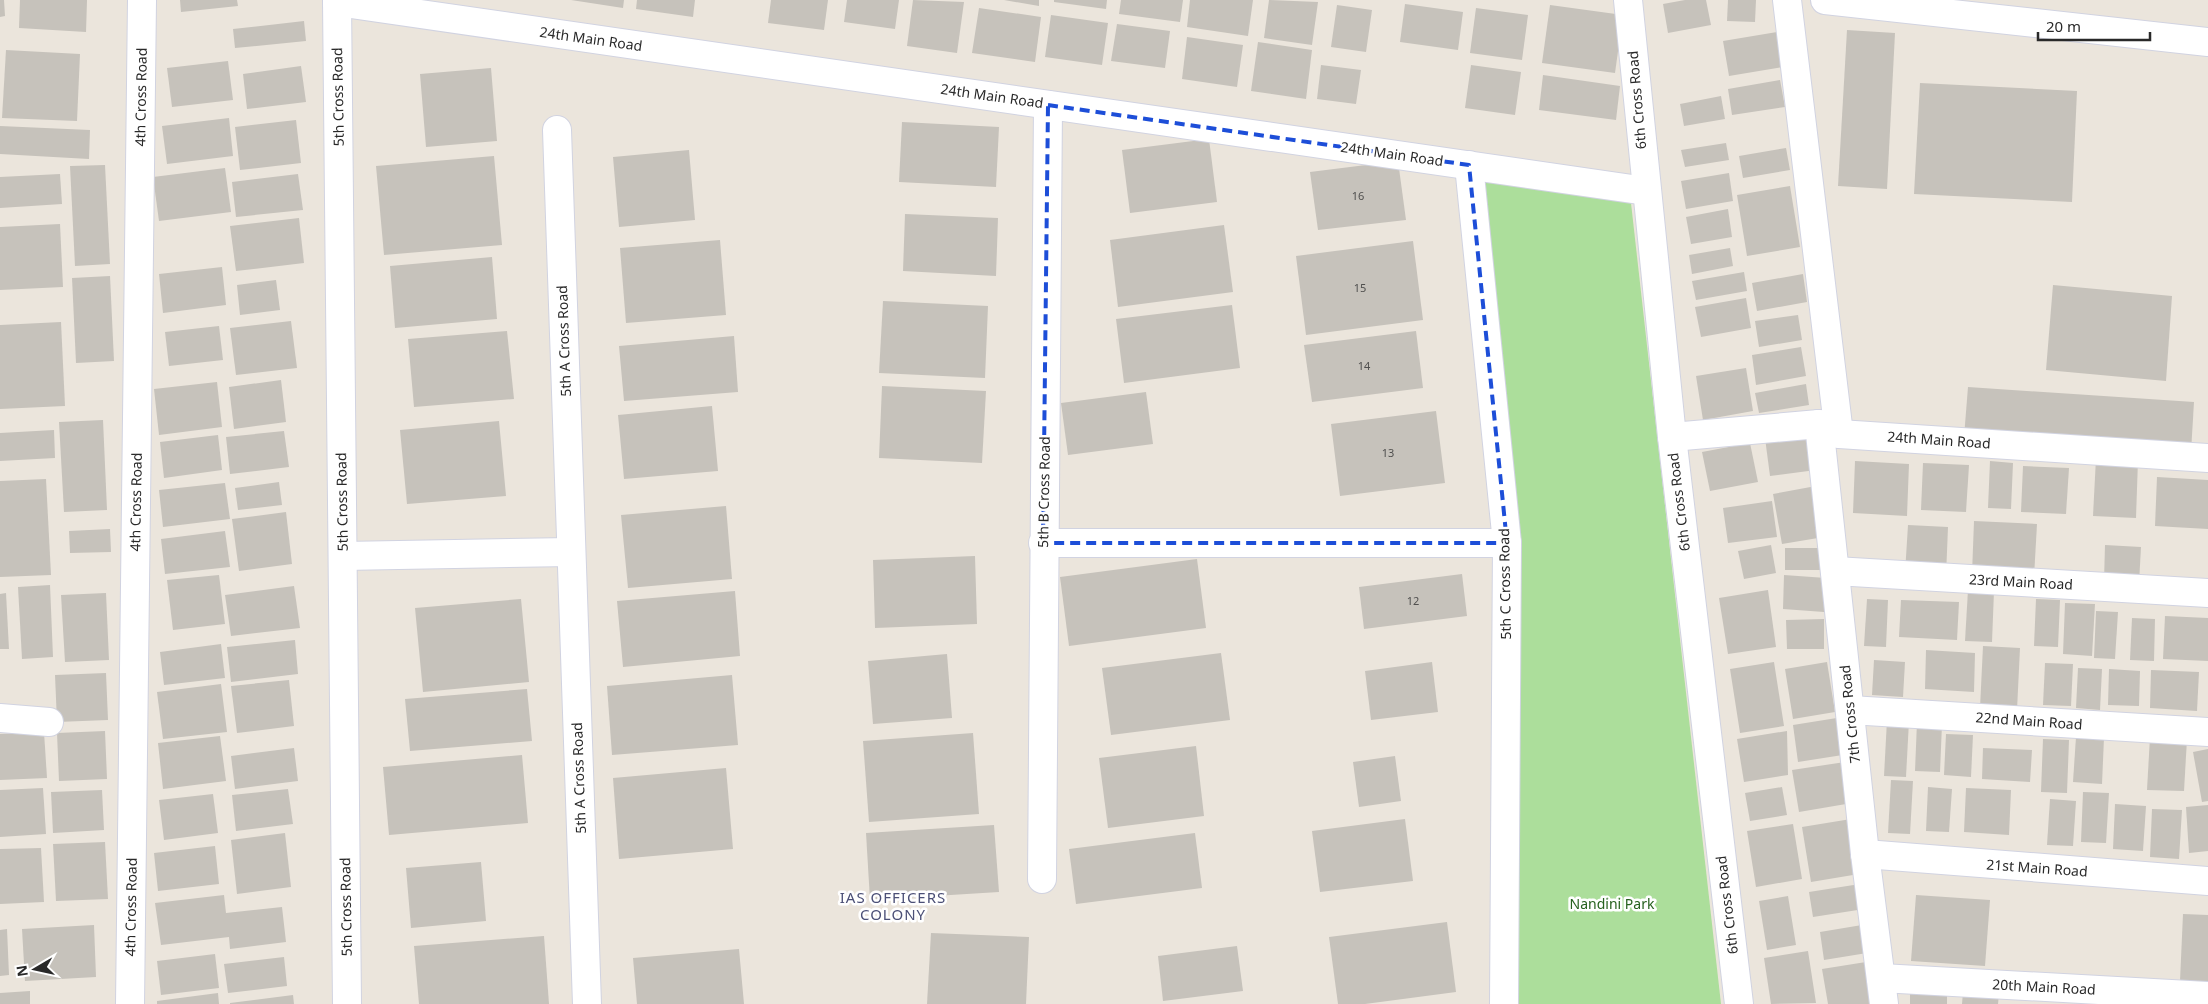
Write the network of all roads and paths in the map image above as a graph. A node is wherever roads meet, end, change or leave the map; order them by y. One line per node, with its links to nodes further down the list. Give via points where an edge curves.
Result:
1 (142, 0): 29 (street, 4th Cross Road)
2 (1628, 0): 10 (street, 6th Cross Road)
3 (1787, 0): 11 (street)
4 (1825, 0): 6 (street)
5 (337, 1): 7 (street, 24th Main Road); 17 (street, 5th Cross Road)
6 (2208, 42)
7 (1048, 105): 9 (street, 24th Main Road); 14 (street, 5th B Cross Road)
8 (557, 130): 16 (street, 5th A Cross Road)
9 (1469, 165): 10 (street, 24th Main Road); 15 (street, 5th C Cross Road)
10 (1646, 191): 12 (street, 6th Cross Road)
11 (1829, 429): 12 (street, 24th Main Road); 13 (street, 24th Main Road); 18 (street, 7th Cross Road)
12 (1672, 437): 33 (street, 6th Cross Road)
13 (2208, 458)
14 (1043, 543): 15 (street); 25 (street, 5th B Cross Road)
15 (1507, 543): 32 (street, 5th C Cross Road)
16 (571, 552): 17 (street); 31 (street, 5th A Cross Road)
17 (343, 556): 30 (street, 5th Cross Road)
18 (1835, 571): 19 (street, 23rd Main Road); 20 (street, 7th Cross Road)
19 (2208, 593)
20 (1850, 710): 23 (street, 22nd Main Road); 24 (street, 7th Cross Road)
21 (0, 718): 22 (street)
22 (48, 722)
23 (2208, 732)
24 (1865, 854): 26 (street, 21st Main Road); 27 (street, 7th Cross Road)
25 (1042, 879)
26 (2208, 881)
27 (1882, 991): 28 (street, 20th Main Road)
28 (2208, 996)
29 (130, 1004)
30 (347, 1004)
31 (587, 1004)
32 (1504, 1004)
33 (1739, 1004)

